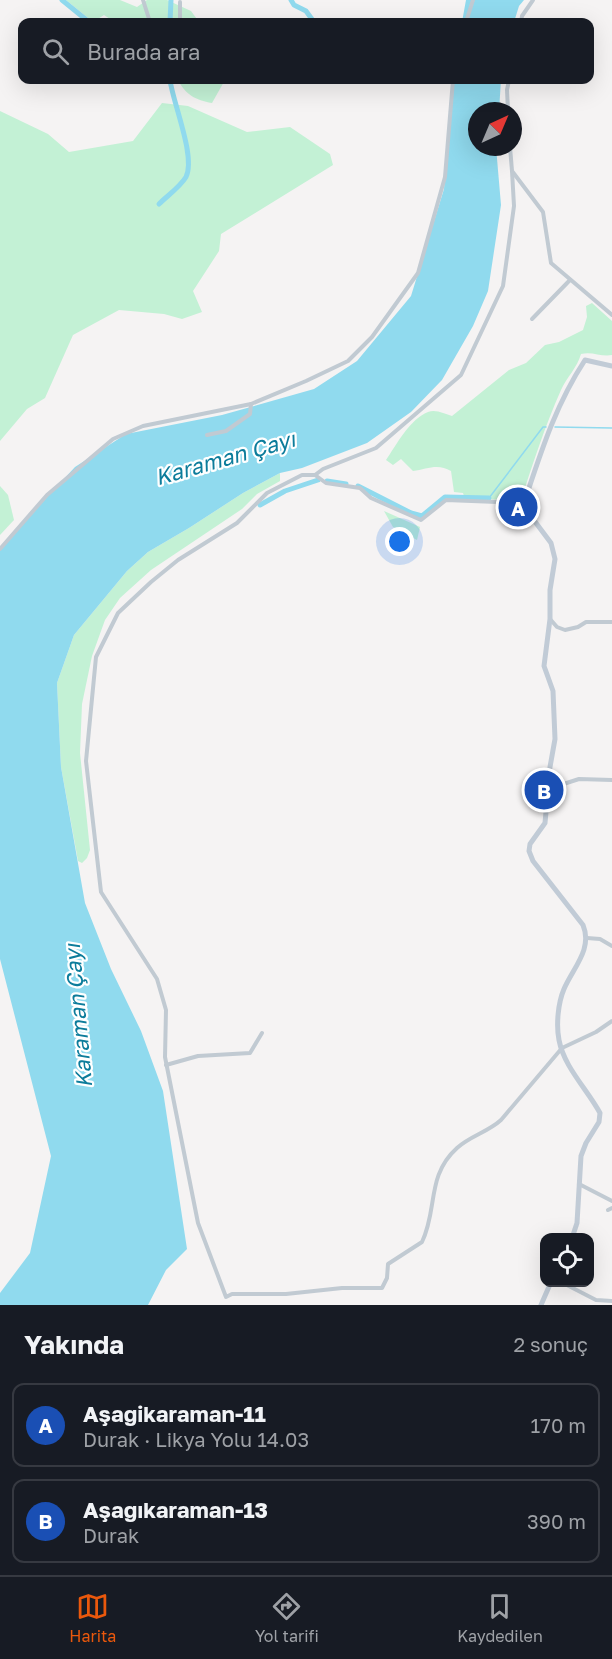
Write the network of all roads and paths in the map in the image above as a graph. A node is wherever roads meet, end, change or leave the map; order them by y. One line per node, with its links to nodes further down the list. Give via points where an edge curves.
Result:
1 (143, 0): 5 (street)
2 (472, 0): 7 (street)
3 (533, 0): 8 (street)
4 (180, 2): 6 (street)
5 (149, 18)
6 (180, 18)
7 (467, 18)
8 (522, 18)
9 (453, 84): 18 (street, via 445,177 418,273 372,338 348,361)
10 (508, 84): 11 (street)
11 (508, 102)
12 (511, 156): 13 (street)
13 (512, 171): 14 (street, via 543,212 550,263); 20 (street, via 514,206 503,285 461,375 376,448)
14 (570, 280): 15 (street); 16 (street)
15 (612, 315)
16 (532, 319)
17 (612, 366): 21 (street, via 585,360 568,387 544,442)
18 (251, 404): 19 (street, via 250,414 226,431); 22 (street, via 143,426 113,439 47,495)
19 (207, 435)
20 (315, 475): 21 (street, via 326,483 360,488 371,498 421,520 446,500); 32 (street, via 302,475 267,493 237,524 178,560 151,582 118,613 96,657 86,761 102,892 157,979 166,1010)
21 (524, 503): 23 (street, via 552,543 555,558)
22 (0, 549)
23 (550, 619): 24 (street, via 565,630 585,622); 26 (street, via 544,666 553,691 555,739)
24 (612, 622)
25 (612, 780): 26 (street, via 579,779)
26 (548, 789): 27 (street, via 545,823 529,851 583,925)
27 (587, 938): 28 (street, via 600,939); 31 (street, via 560,1004)
28 (612, 946)
29 (612, 1021): 31 (street)
30 (262, 1033): 32 (street, via 250,1053 198,1056)
31 (562, 1048): 32 (street, via 501,1120 457,1148 443,1165 433,1190 424,1238 388,1264 382,1288 342,1287 226,1297 198,1223); 33 (street, via 600,1113 580,1156)
32 (166, 1065)
33 (579, 1184): 34 (street); 35 (street)
34 (612, 1201)
35 (574, 1233)
36 (549, 1287): 39 (street)
37 (571, 1287): 38 (street, via 596,1300)
38 (612, 1301)
39 (541, 1305)

